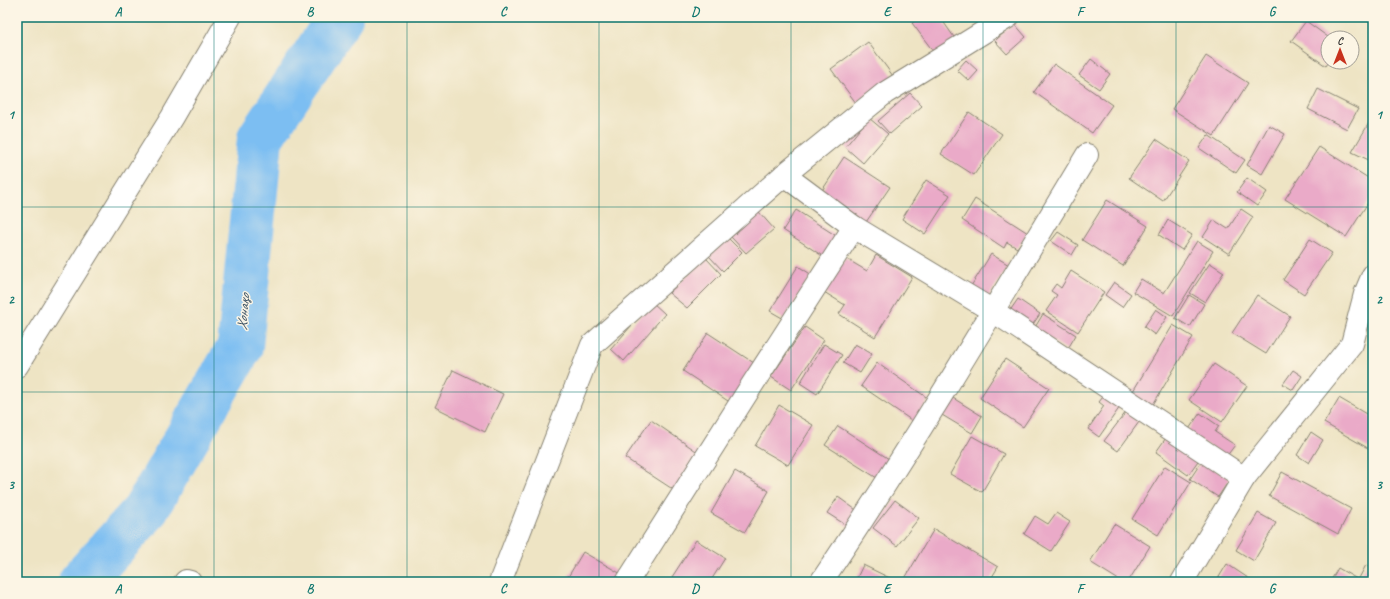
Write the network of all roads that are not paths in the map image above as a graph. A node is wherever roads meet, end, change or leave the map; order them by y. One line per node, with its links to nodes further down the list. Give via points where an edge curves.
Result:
1 (230, 17): 10 (street, via 172,117)
2 (1008, 17): 4 (street, via 885,93)
3 (1087, 155): 7 (street)
4 (784, 174): 5 (street); 14 (street, via 592,345)
5 (854, 227): 7 (street); 15 (street)
6 (1373, 275): 9 (street, via 1365,294)
7 (992, 311): 11 (street); 16 (street, via 855,532)
8 (1373, 331): 9 (street)
9 (1352, 344): 11 (street)
10 (17, 366)
11 (1244, 478): 17 (street)
12 (185, 582): 13 (street)
13 (190, 582)
14 (500, 582)
15 (627, 582)
16 (821, 582)
17 (1182, 582)

